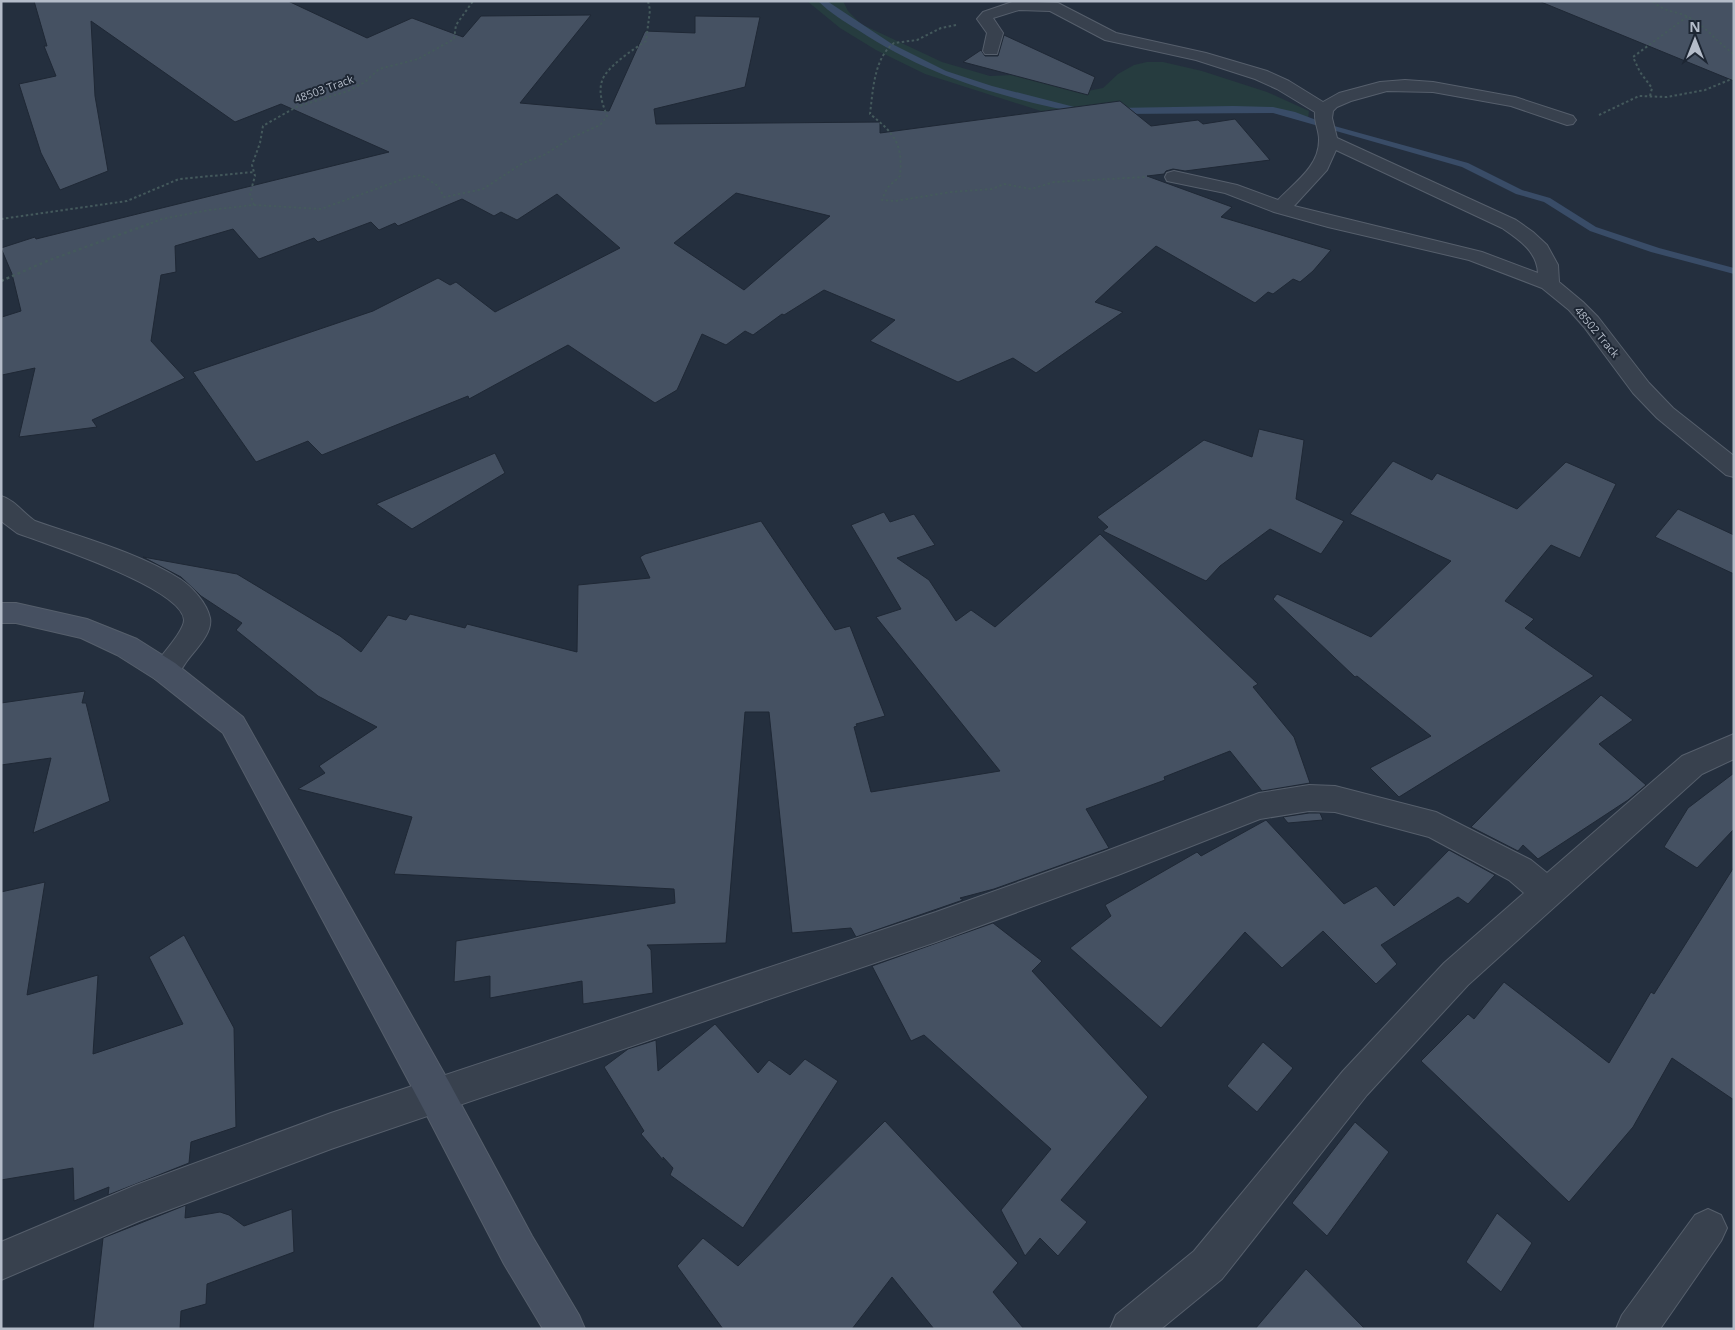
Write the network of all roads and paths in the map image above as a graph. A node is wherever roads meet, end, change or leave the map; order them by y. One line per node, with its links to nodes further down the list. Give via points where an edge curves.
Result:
1 (473, 1): 13 (path, 48503 Track, via 456,25 454,39 418,59 379,69 348,91 296,107 263,126 252,165)
2 (648, 1): 15 (path, via 650,16 646,41 622,56 602,80 607,116 600,126 523,163 483,189 444,197 438,186 421,176 406,178 321,209)
3 (1653, 1): 4 (path, via 1667,11)
4 (1688, 16): 7 (path); 9 (path, via 1633,57 1652,88)
5 (986, 23): 6 (street, via 994,31); 10 (street, via 988,15 1018,5 1053,6 1111,37 1200,56 1261,75 1282,85); 14 (path, via 945,26 918,40 894,43 886,49 874,81 870,114 898,142 902,154 900,176 887,188 882,200 992,189 1004,184 1031,189 1054,182)
6 (991, 51)
7 (1734, 54)
8 (1734, 78): 9 (path, via 1705,90 1667,97)
9 (1650, 96): 11 (path, via 1640,96 1591,119)
10 (1324, 114): 11 (street, via 1331,103 1345,97 1386,86 1405,85 1514,102); 12 (street)
11 (1567, 120)
12 (1328, 142): 16 (street, via 1321,166); 19 (street, via 1503,219 1535,244 1544,256 1550,274)
13 (254, 172): 15 (path, 48503 Track, via 250,194); 17 (path, via 179,179 127,201)
14 (1174, 176): 16 (street, 48502 Track, via 1230,189)
15 (254, 206): 18 (path, via 162,219)
16 (1281, 208): 19 (street, 48502 Track, via 1475,256)
17 (1, 219)
18 (1, 281)
19 (1549, 284): 20 (street, 48502 Track, via 1591,322 1640,388 1665,413)
20 (1734, 469)
21 (1, 505): 23 (street, via 26,527 131,566 172,587 191,605 197,619 194,631)
22 (1, 613): 23 (street, via 16,613 87,630 127,648)
23 (165, 671): 26 (street, via 233,725)
24 (1734, 746): 25 (street, via 1692,765)
25 (1547, 892): 26 (street, via 1520,870 1436,825 1336,799 1282,801 1259,806 936,927); 30 (street, via 1456,974 1355,1083 1208,1265)
26 (436, 1095): 28 (street, via 136,1204); 29 (street, via 518,1250)
27 (1708, 1228): 31 (street)
28 (1, 1261)
29 (565, 1329)
30 (1130, 1329)
31 (1636, 1329)

